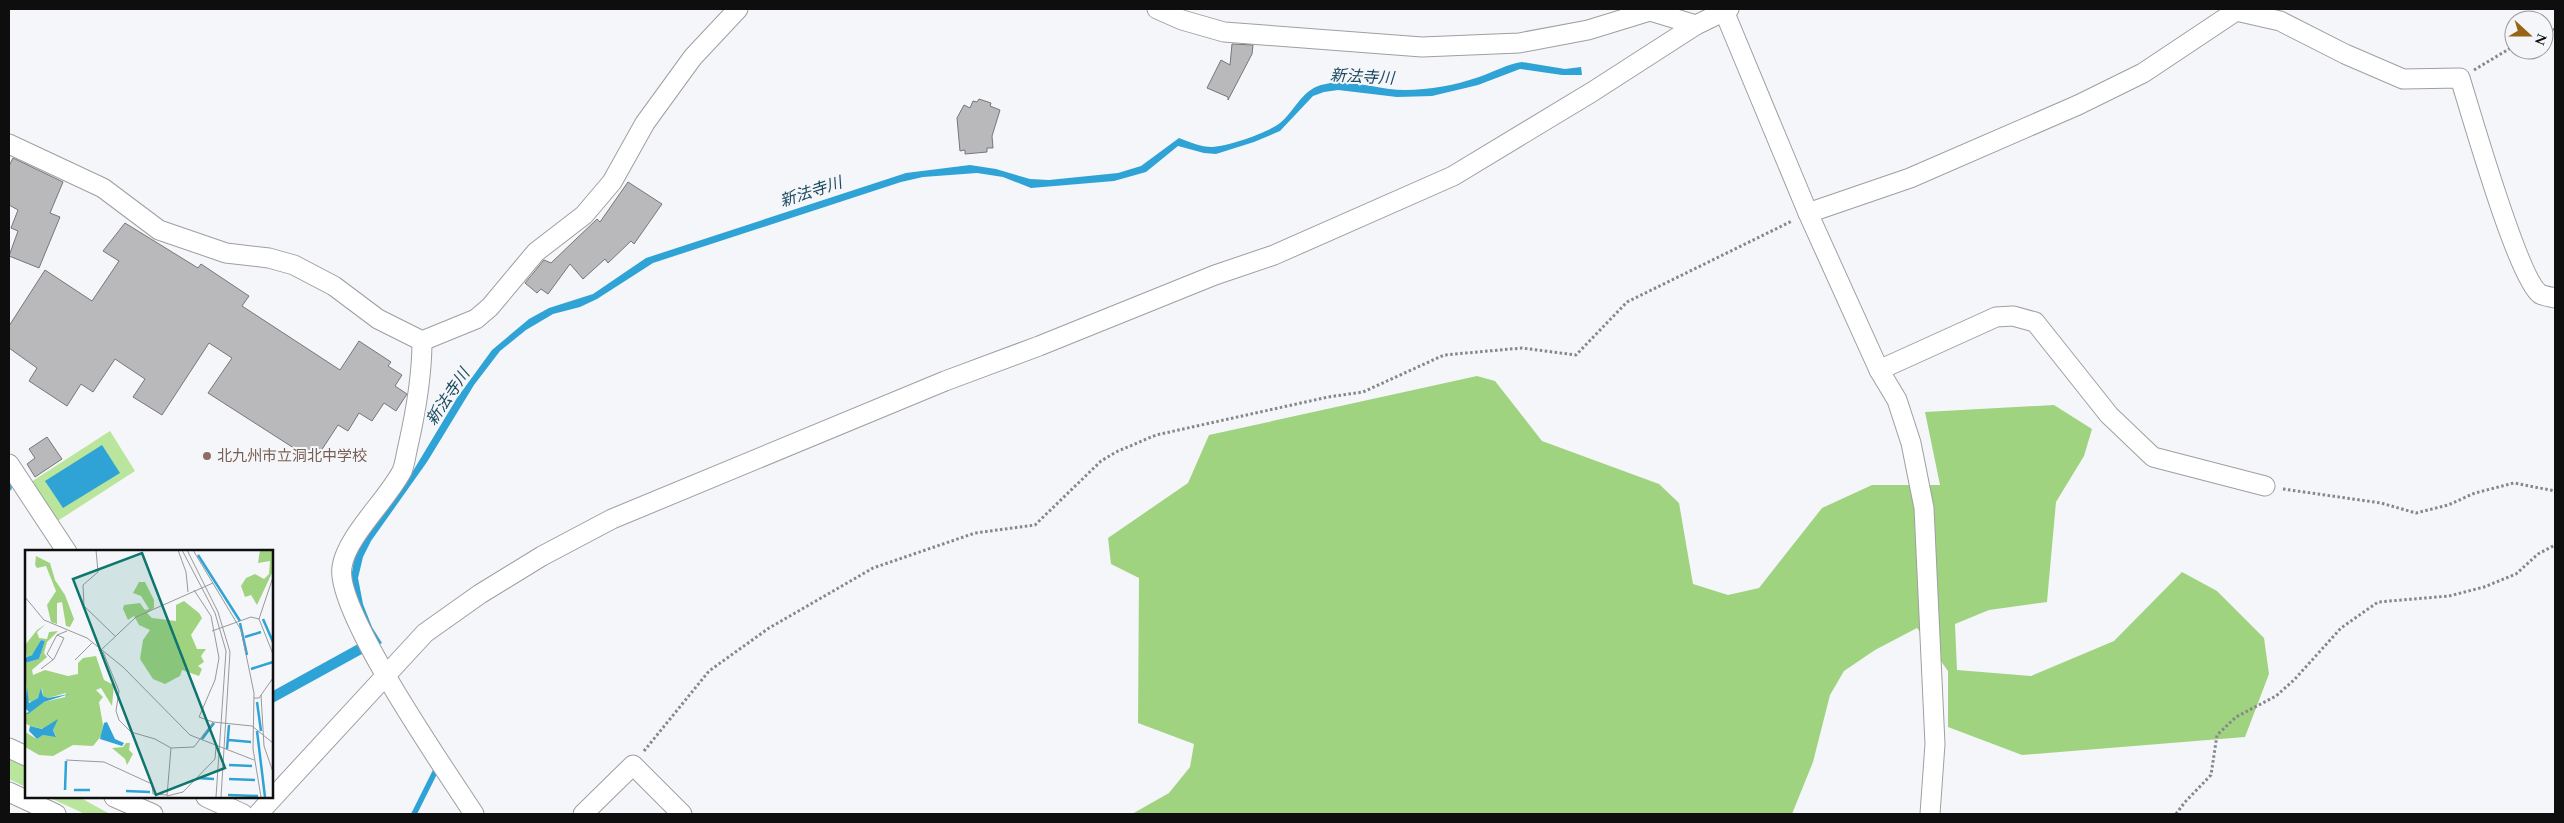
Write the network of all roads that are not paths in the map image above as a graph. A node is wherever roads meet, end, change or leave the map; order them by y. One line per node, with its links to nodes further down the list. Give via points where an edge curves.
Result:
1 (738, 9): 8 (street, via 693,57 645,123 612,182 584,215 536,252 476,319)
2 (1157, 9): 4 (street, via 1224,32 1413,46 1519,43 1588,30 1650,11)
3 (1726, 10): 4 (street); 6 (street)
4 (1696, 25): 13 (street, via 1461,171 1385,207 1274,255 945,381 612,519 542,556 425,632)
5 (9, 144): 8 (street, via 103,188 159,230 226,253 269,258 294,265 334,286 378,319)
6 (1808, 213): 7 (street, via 1910,178 2078,105 2143,73 2236,11 2280,21 2403,79 2460,78 2502,212 2528,278 2540,294); 9 (street)
7 (2555, 298)
8 (422, 341): 13 (street, via 416,414 403,470 353,539 342,567 344,591)
9 (1879, 370): 11 (street, via 1996,317 2013,316 2035,322 2109,416 2153,457); 26 (street, via 1897,400 1911,443 1924,508 1935,744)
10 (9, 464): 12 (street)
11 (2265, 486)
12 (66, 550)
13 (386, 677): 22 (street); 23 (street)
14 (9, 748): 15 (street)
15 (25, 756)
16 (9, 792): 19 (street)
17 (116, 798): 20 (street)
18 (208, 798): 21 (street)
19 (56, 814)
20 (153, 814)
21 (243, 814)
22 (258, 814)
23 (474, 814)
24 (583, 814): 25 (street, via 633,765)
25 (682, 814)
26 (1930, 814)

